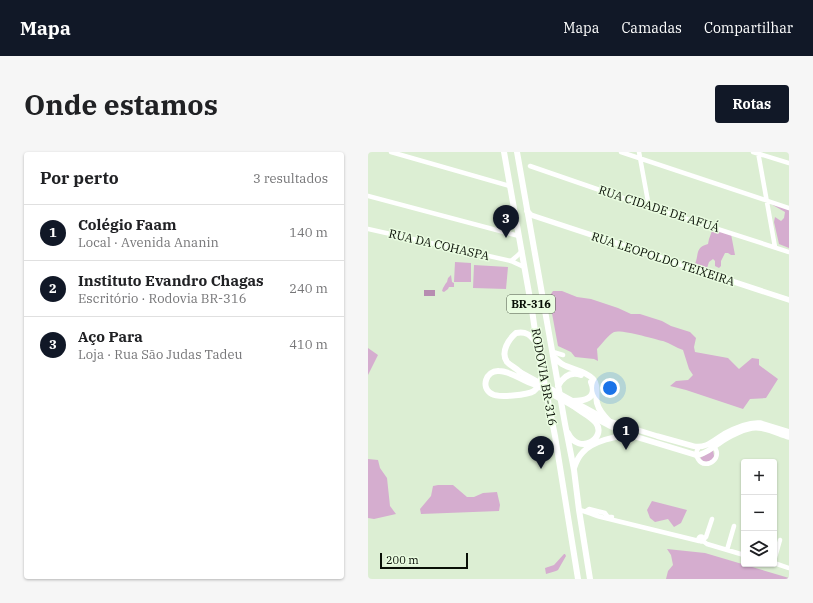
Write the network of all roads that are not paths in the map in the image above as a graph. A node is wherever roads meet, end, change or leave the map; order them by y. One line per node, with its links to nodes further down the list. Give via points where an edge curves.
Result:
1 (390, 152): 11 (street)
2 (504, 152): 11 (highway, RODOVIA BR-316 / BR-316)
3 (517, 152): 16 (highway, BR-316)
4 (622, 152): 8 (street)
5 (639, 152): 8 (street)
6 (753, 152): 7 (street)
7 (758, 153): 9 (street); 13 (street)
8 (640, 158): 13 (street); 14 (street)
9 (789, 163)
10 (530, 166): 14 (street, RUA CIDADE DE AFUÁ)
11 (510, 186): 20 (highway, RODOVIA BR-316 / BR-316)
12 (368, 196): 20 (street)
13 (766, 201): 15 (street); 21 (street)
14 (649, 206): 21 (street, RUA CIDADE DE AFUÁ)
15 (789, 208)
16 (527, 212): 17 (main road, RUA LEOPOLDO TEIXEIRA); 18 (highway, BR-316)
17 (537, 218): 18 (main road); 26 (main road, RUA LEOPOLDO TEIXEIRA)
18 (529, 222): 28 (highway, RODOVIA BR-316 / BR-316)
19 (368, 229): 24 (street, RUA DA COHASPA)
20 (519, 236): 22 (highway, RODOVIA BR-316 / BR-316)
21 (775, 247): 23 (street, RUA CIDADE DE AFUÁ)
22 (522, 251): 24 (street); 25 (highway, RODOVIA BR-316 / BR-316)
23 (789, 252)
24 (511, 261): 25 (street, RUA DA COHASPA)
25 (524, 267): 27 (highway, RODOVIA BR-316 / BR-316)
26 (789, 300)
27 (538, 345): 30 (highway, via 526,333 516,333 509,340 504,352 505,358); 31 (highway, RODOVIA BR-316 / BR-316)
28 (553, 354): 29 (street); 33 (highway, RODOVIA BR-316 / BR-316); 35 (highway, via 561,364 587,374 595,381 599,410)
29 (563, 355)
30 (520, 372): 32 (main road)
31 (543, 373): 32 (highway, via 539,385 530,393 494,395 488,391 485,382 491,373 500,371); 54 (highway, RODOVIA BR-316 / BR-316)
32 (536, 384): 34 (main road)
33 (558, 386): 34 (highway, via 565,376 573,373 586,377 593,387 590,397); 36 (highway, RODOVIA BR-316 / BR-316)
34 (571, 402): 35 (main road); 36 (highway, via 576,409 596,423 599,429 597,436 586,444 575,442); 38 (main road)
35 (609, 421): 41 (main road)
36 (565, 424): 43 (highway, RODOVIA BR-316 / BR-316)
37 (789, 432): 40 (main road, via 756,423 726,433)
38 (630, 435): 42 (main road); 43 (highway, via 610,438 589,447 580,455)
39 (789, 437): 40 (main road, via 758,427)
40 (712, 445): 41 (main road); 42 (main road, via 703,454); 42 (street, via 717,453 712,462 701,462)
41 (699, 447): 42 (street)
42 (696, 456)
43 (574, 470): 44 (highway, RODOVIA BR-316 / BR-316)
44 (579, 510): 47 (street); 55 (highway, RODOVIA BR-316 / BR-316)
45 (712, 519): 47 (street, via 706,537)
46 (734, 526): 49 (street)
47 (701, 540): 49 (street)
48 (780, 540): 50 (street)
49 (727, 550): 51 (street)
50 (777, 551)
51 (741, 554)
52 (777, 563): 53 (street)
53 (789, 568)
54 (578, 579)
55 (590, 579)

